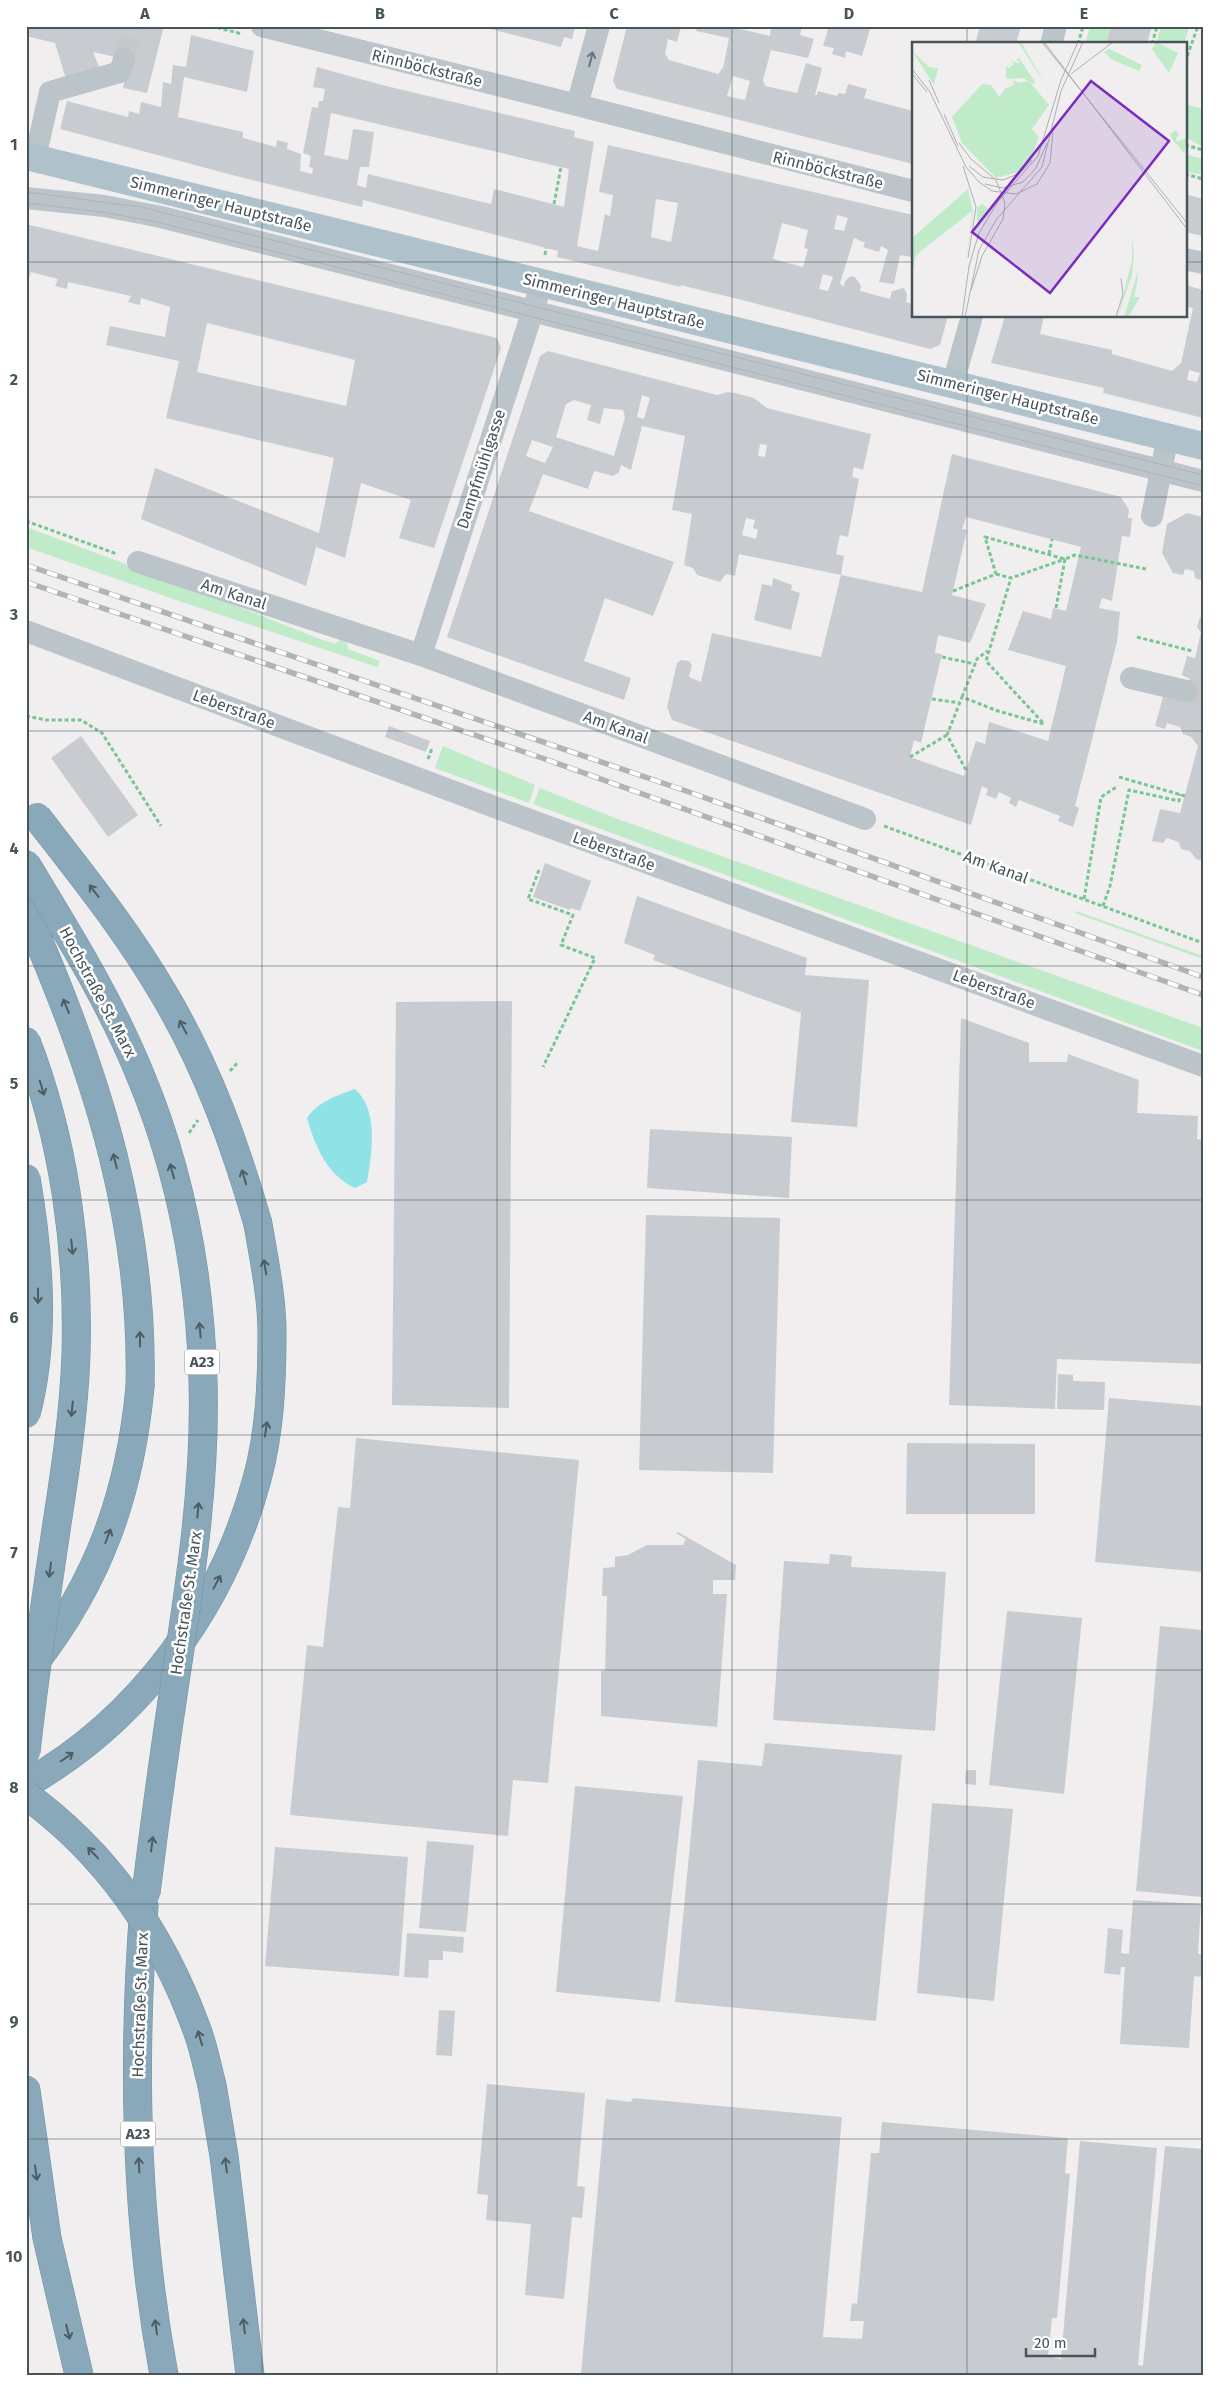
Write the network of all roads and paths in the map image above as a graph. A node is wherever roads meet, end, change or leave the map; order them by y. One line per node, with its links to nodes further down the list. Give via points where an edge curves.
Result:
1 (262, 26): 7 (street, Rinnböckstraße)
2 (599, 26): 13 (street, one-way to 2)
3 (1056, 26): 8 (street)
4 (1083, 26): 9 (path)
5 (1157, 26): 10 (path)
6 (1198, 26): 12 (path)
7 (340, 36): 13 (street, Rinnböckstraße)
8 (1052, 42)
9 (1079, 42)
10 (1153, 42)
11 (124, 59): 16 (street, via 120,72 50,92)
12 (1186, 59)
13 (586, 103): 20 (street, Rinnböckstraße)
14 (1186, 144): 15 (path)
15 (1203, 150)
16 (31, 157): 27 (main road, Simmeringer Hauptstraße)
17 (561, 167): 22 (path)
18 (1186, 174): 19 (path)
19 (1203, 179)
20 (912, 191)
21 (26, 198): 28 (street, Simmeringer Hauptstraße, via 134,211)
22 (554, 204)
23 (546, 248): 24 (path)
24 (545, 255)
25 (1186, 259): 26 (street)
26 (1203, 263)
27 (542, 284): 28 (street, Dampfmühlgasse); 30 (main road, Simmeringer Hauptstraße)
28 (533, 312): 33 (street, Simmeringer Hauptstraße); 50 (street, Dampfmühlgasse)
29 (971, 318): 30 (street)
30 (952, 383): 31 (main road, Simmeringer Hauptstraße)
31 (1168, 436): 32 (main road, Simmeringer Hauptstraße); 33 (street)
32 (1203, 446)
33 (1161, 470): 34 (street, Simmeringer Hauptstraße); 35 (street)
34 (1203, 481)
35 (1152, 516)
36 (26, 521): 40 (path)
37 (1052, 540): 38 (path)
38 (1049, 554): 39 (path); 42 (path, via 985,537)
39 (1066, 559): 41 (path, via 1075,555); 43 (path); 45 (path)
40 (138, 562): 50 (street, Am Kanal)
41 (1146, 569)
42 (996, 574): 43 (path); 44 (path)
43 (1011, 578): 48 (path)
44 (953, 591)
45 (1056, 608)
46 (26, 631): 74 (street, Leberstraße, via 497,808)
47 (1137, 637): 49 (path)
48 (988, 650): 52 (path); 55 (path, via 986,660 1044,724)
49 (1192, 651)
50 (420, 655): 65 (street, Am Kanal)
51 (942, 657): 52 (path)
52 (975, 664): 55 (path)
53 (1131, 678): 54 (street)
54 (1186, 691)
55 (962, 697): 57 (path)
56 (932, 699): 57 (path)
57 (960, 703): 59 (path)
58 (26, 716): 66 (path, via 46,720 81,720 102,733)
59 (947, 735): 60 (path); 61 (path)
60 (910, 757)
61 (966, 770)
62 (1119, 777): 71 (path, via 1183,795 1179,801 1130,790)
63 (1118, 786): 69 (path, via 1101,796)
64 (26, 805): 80 (highway, one-way to 64, bridge, via 74,1753 107,1725 169,1660 223,1570 258,1478 267,1426 272,1330 258,1224 213,1090 192,1045 166,996 103,902)
65 (865, 819): 69 (path, Am Kanal)
66 (161, 826)
67 (26, 864): 84 (highway, Hochstraße St. Marx / A23, one-way to 67, bridge, via 150,2288 139,2168 138,2000 146,1893 195,1541 202,1441 200,1323 176,1185 140,1073 104,998)
68 (539, 870): 75 (path, via 528,898 573,915 561,945 595,958)
69 (1084, 899): 71 (path, Am Kanal)
70 (26, 904): 78 (highway, one-way to 70, bridge, via 71,1611 90,1576 120,1502 137,1419 140,1334 133,1248 114,1155 78,1038)
71 (1103, 906): 72 (path, Am Kanal)
72 (1203, 943)
73 (26, 1042): 79 (highway, one-way to 79, bridge, via 48,1110 67,1200 75,1285 76,1343 69,1440)
74 (1203, 1066)
75 (543, 1067)
76 (26, 1178): 77 (highway, one-way to 77, bridge, via 38,1294 36,1350)
77 (26, 1414)
78 (34, 1664)
79 (26, 1752)
80 (26, 1784)
81 (26, 1794): 85 (highway, one-way to 81, bridge, via 224,2156 212,2085 198,2032 162,1949 131,1899 96,1856 53,1814)
82 (26, 2090): 83 (highway, one-way to 83, via 47,2238)
83 (79, 2375)
84 (164, 2375)
85 (250, 2375)

